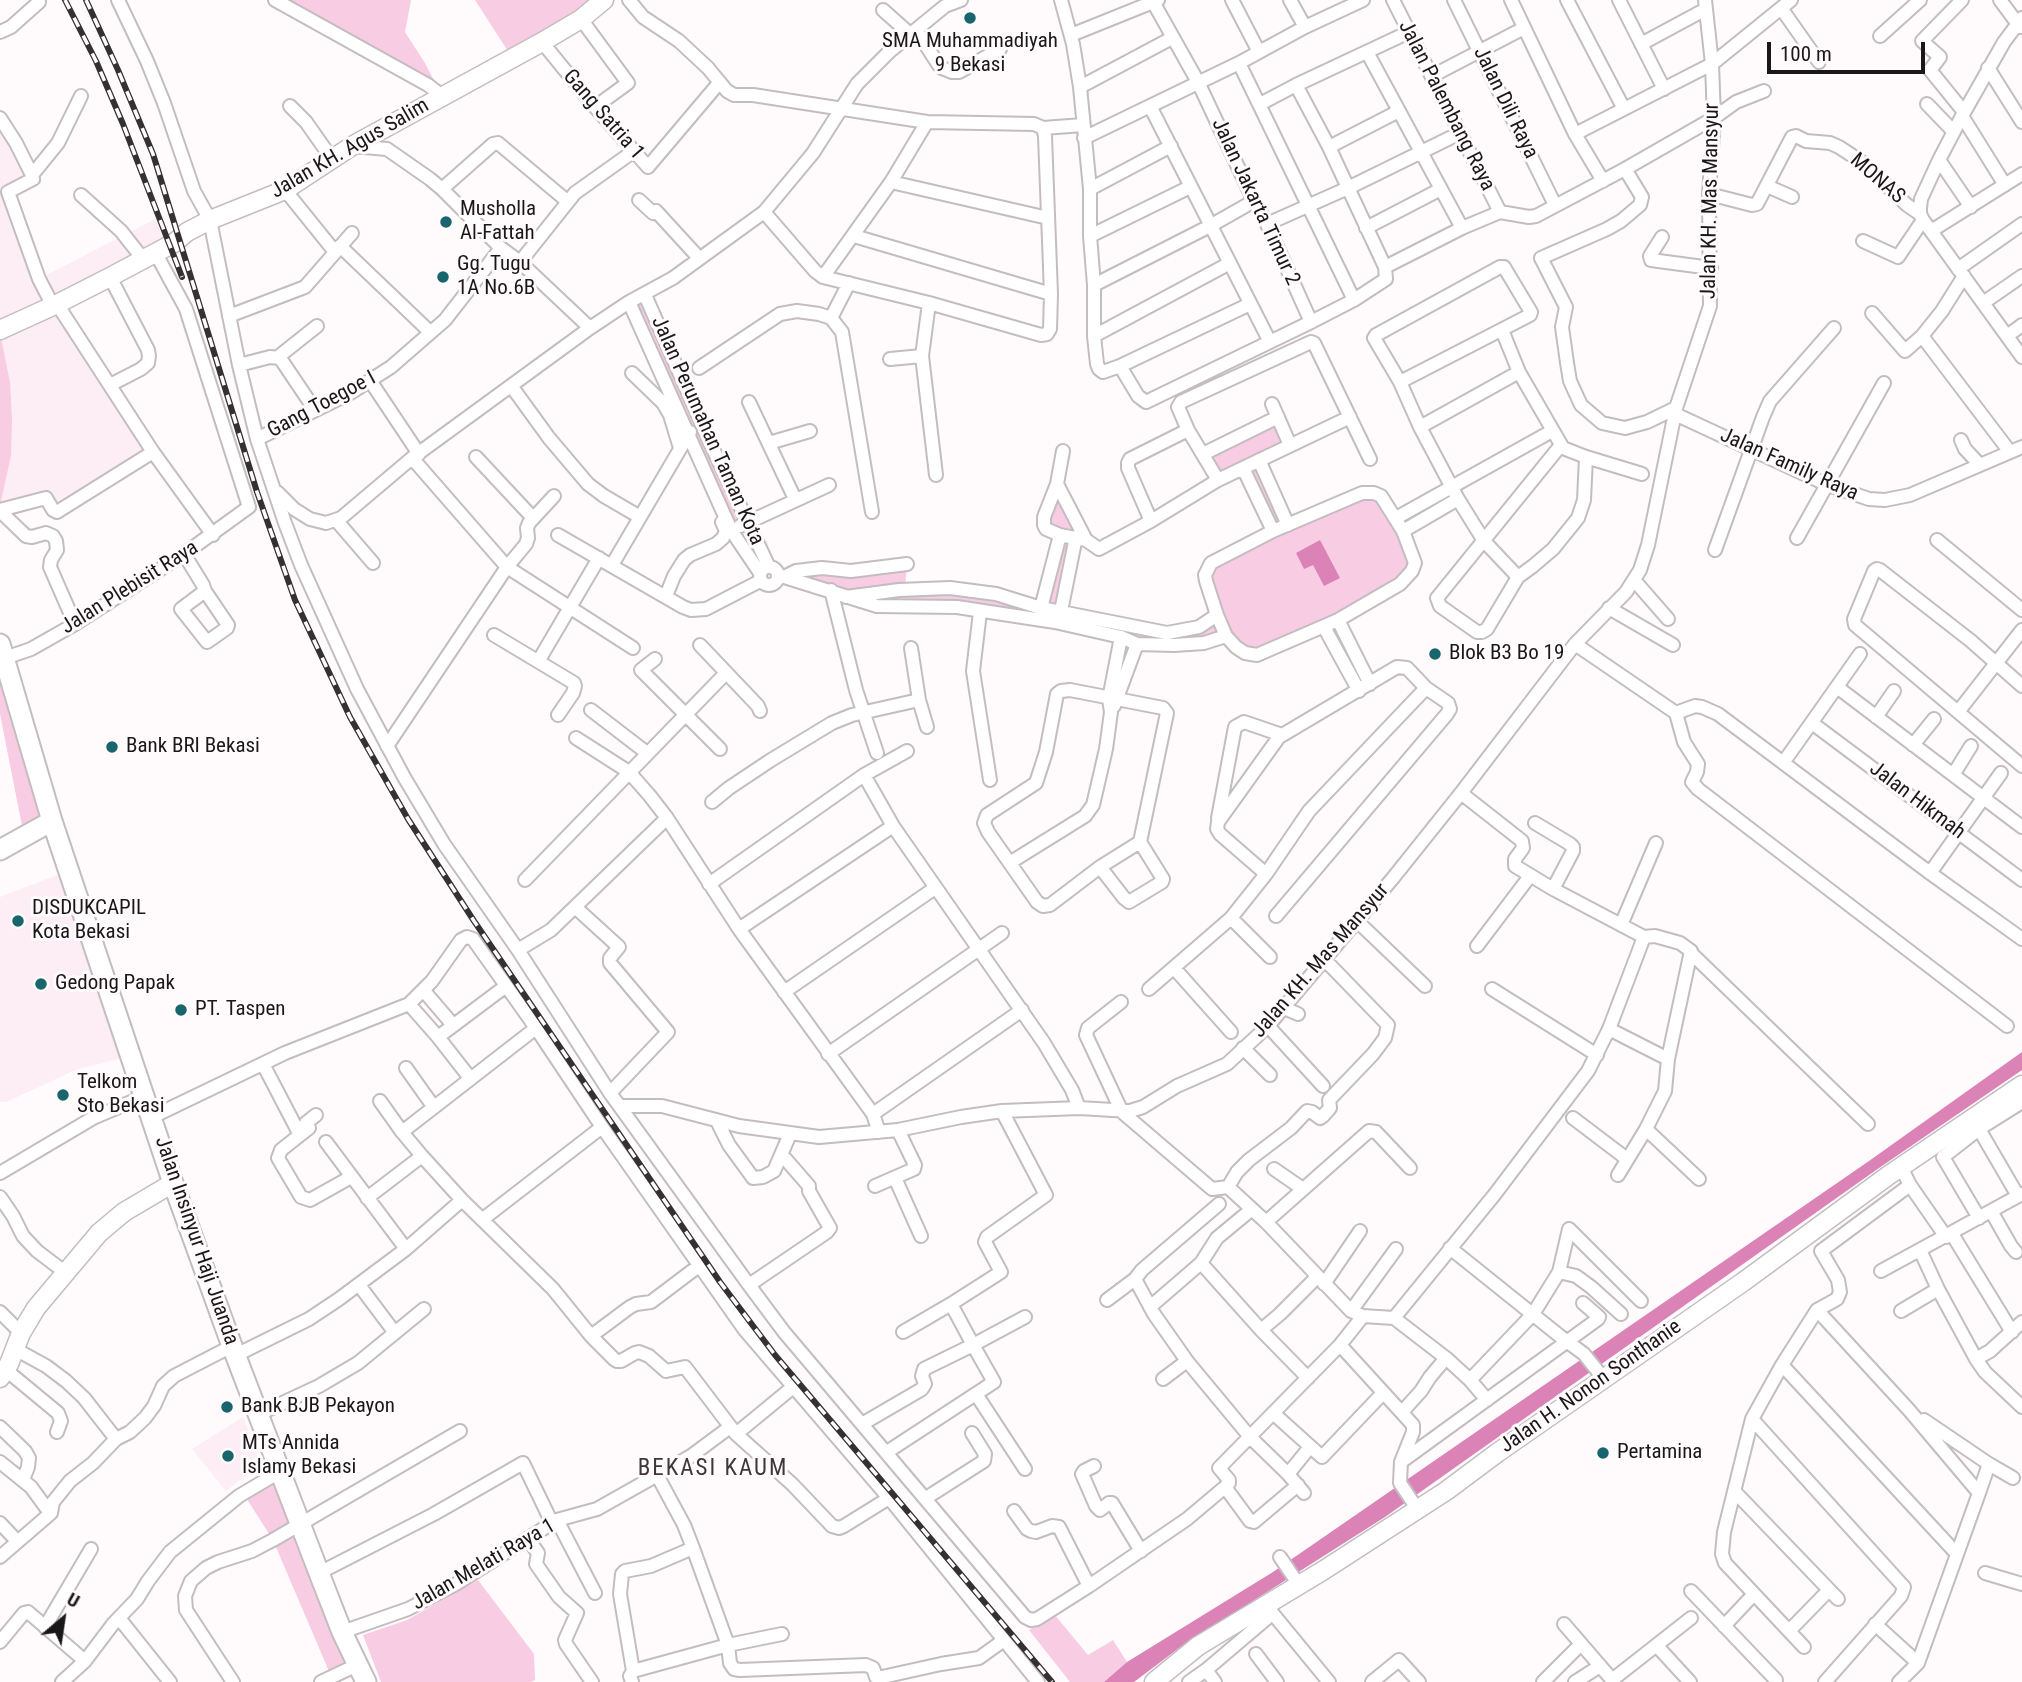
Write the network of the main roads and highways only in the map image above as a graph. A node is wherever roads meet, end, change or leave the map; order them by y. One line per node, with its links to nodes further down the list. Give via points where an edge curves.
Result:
1 (2, 651): 2 (main road, Jalan Insinyur Haji Juanda)
2 (52, 821): 3 (main road); 4 (main road, Jalan Insinyur Haji Juanda, via 173,1183 319,1573)
3 (0, 850)
4 (362, 1673)

